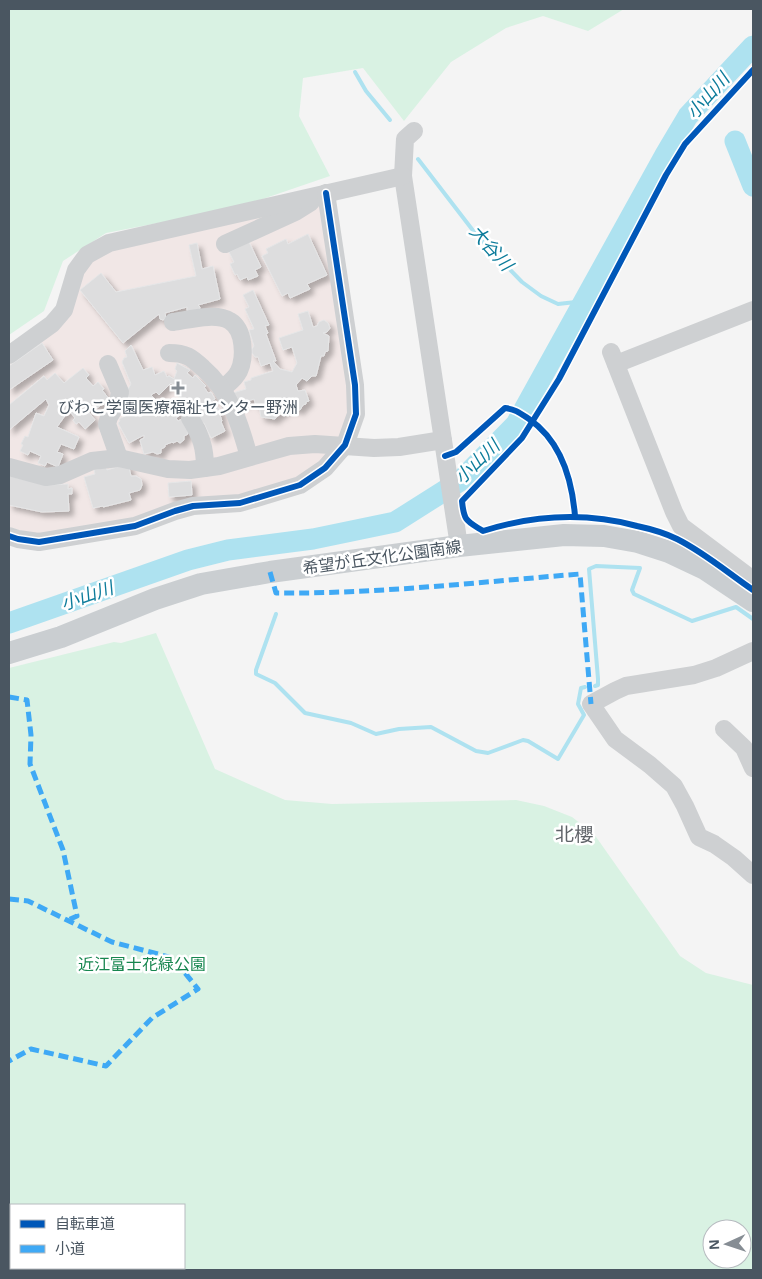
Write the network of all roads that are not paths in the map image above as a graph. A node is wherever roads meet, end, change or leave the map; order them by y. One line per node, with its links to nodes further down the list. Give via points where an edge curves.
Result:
1 (414, 131): 2 (street, via 405,138)
2 (403, 176): 3 (street); 12 (street)
3 (326, 193): 4 (street, via 295,212); 8 (street, via 109,243 87,255 76,270 64,310 52,324); 13 (street, via 355,385 356,414)
4 (225, 244)
5 (753, 310): 20 (street, via 614,358 682,526)
6 (173, 322): 10 (street, via 220,318 230,321 238,329 243,358 236,376)
7 (169, 353): 10 (street, via 192,357)
8 (9, 355)
9 (108, 364): 15 (street, via 120,392 108,424)
10 (223, 388): 14 (street, via 240,425)
11 (190, 418): 17 (street, via 202,439)
12 (443, 440): 13 (street, via 399,447); 19 (street)
13 (345, 445): 14 (street, via 289,446); 18 (street, via 326,468 300,485 258,499 193,506 135,526 39,542)
14 (249, 457): 17 (street)
15 (119, 458): 16 (street, via 92,461 60,475 46,477); 17 (street, via 168,469)
16 (9, 467)
17 (205, 468)
18 (9, 536)
19 (459, 546): 21 (main road, 希望が丘文化公園南線, via 564,535 604,536 638,542 705,569); 23 (main road, 希望が丘文化公園南線, via 201,584 61,637)
20 (753, 580)
21 (753, 601)
22 (753, 651): 26 (street, via 694,675 626,686 591,704 615,739 674,786 699,837 734,858)
23 (9, 653)
24 (724, 729): 25 (street, via 744,748)
25 (753, 768)
26 (753, 875)

